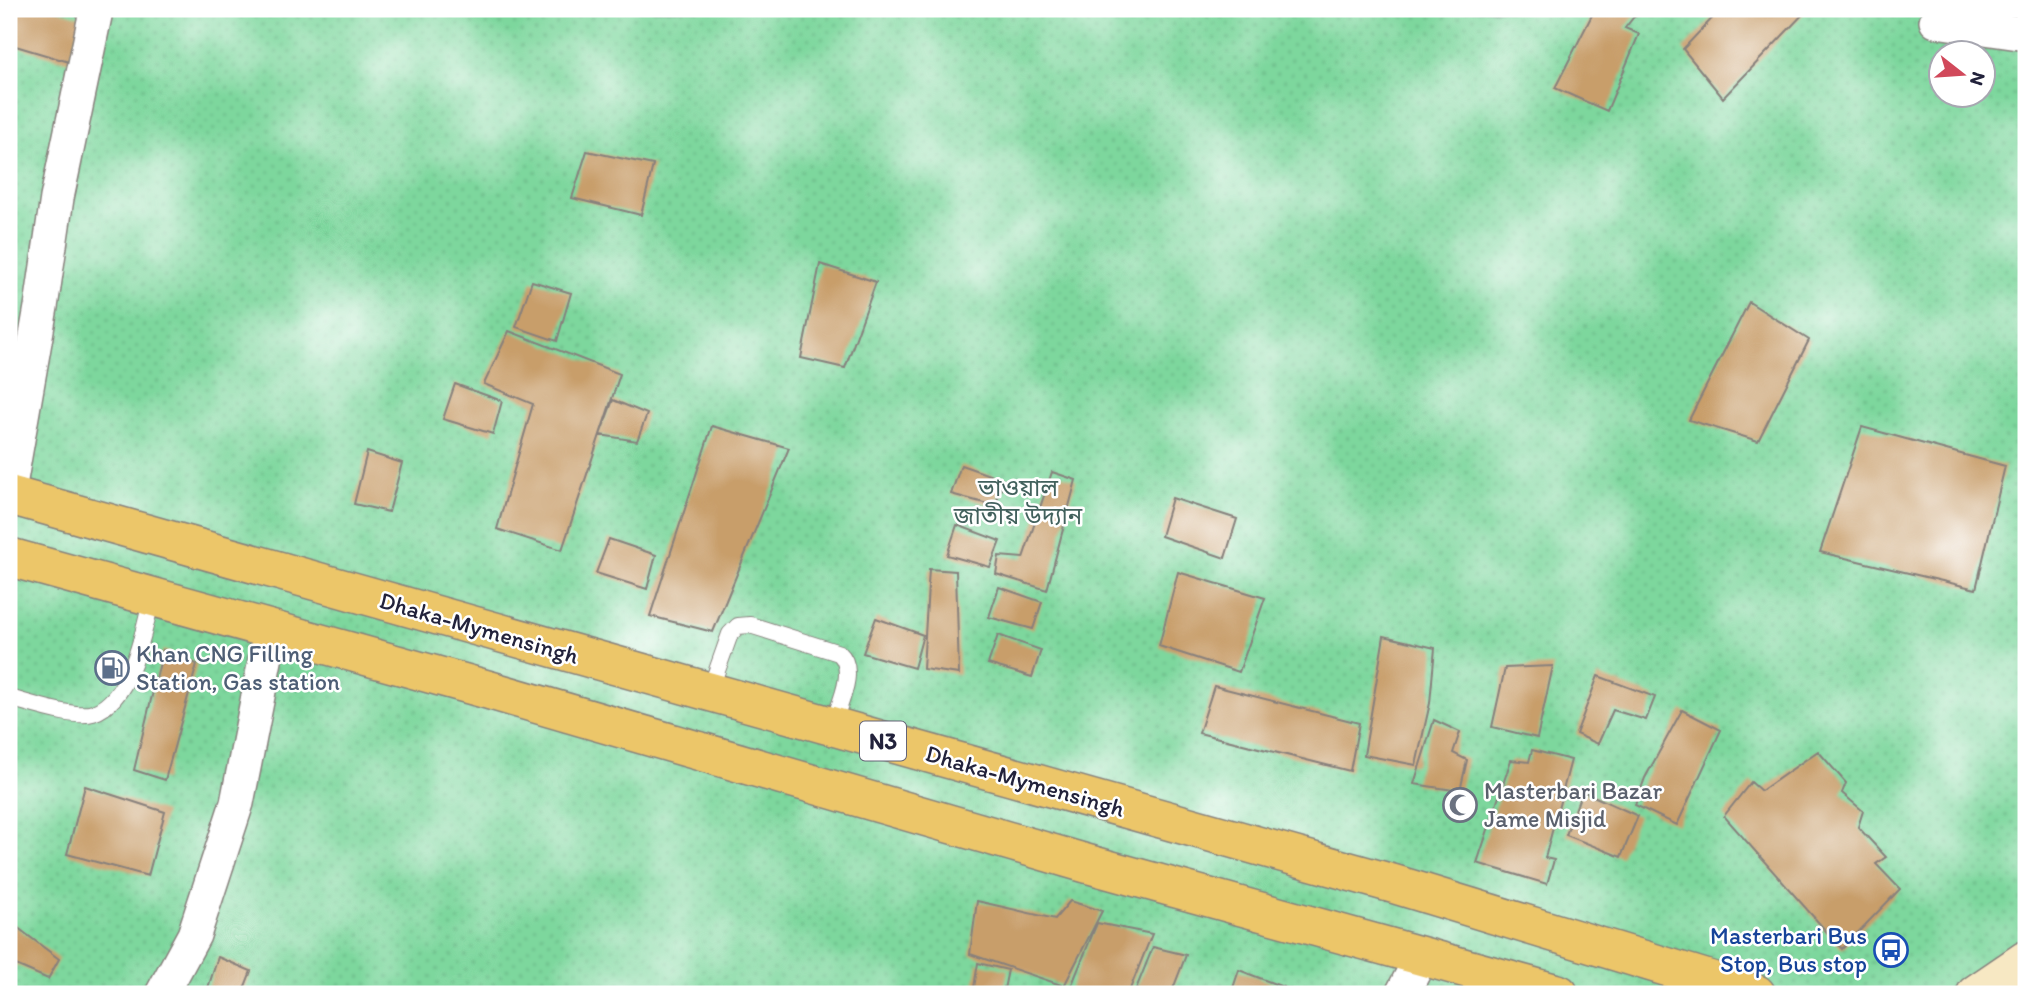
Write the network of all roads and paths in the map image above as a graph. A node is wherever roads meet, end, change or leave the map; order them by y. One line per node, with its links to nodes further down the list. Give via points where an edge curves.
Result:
1 (95, 16): 4 (street, via 57,198)
2 (1936, 21): 3 (street)
3 (2026, 34)
4 (9, 493): 8 (highway, Dhaka-Mymensingh / N3)
5 (9, 557): 6 (highway, N3)
6 (152, 597): 7 (highway, N3); 9 (lane, via 135,657 111,702 92,714)
7 (271, 630): 11 (highway, N3); 13 (street, via 237,803 194,935)
8 (709, 693): 10 (highway, Dhaka-Mymensingh / N3); 10 (lane, via 730,634 738,626 750,625 846,659 849,670)
9 (9, 698)
10 (832, 727): 16 (highway, Dhaka-Mymensingh / N3, via 1394,884)
11 (1422, 956): 14 (street); 15 (highway, N3)
12 (2026, 960): 17 (main road)
13 (162, 994)
14 (1402, 994)
15 (1559, 994)
16 (1756, 994)
17 (1976, 994)

